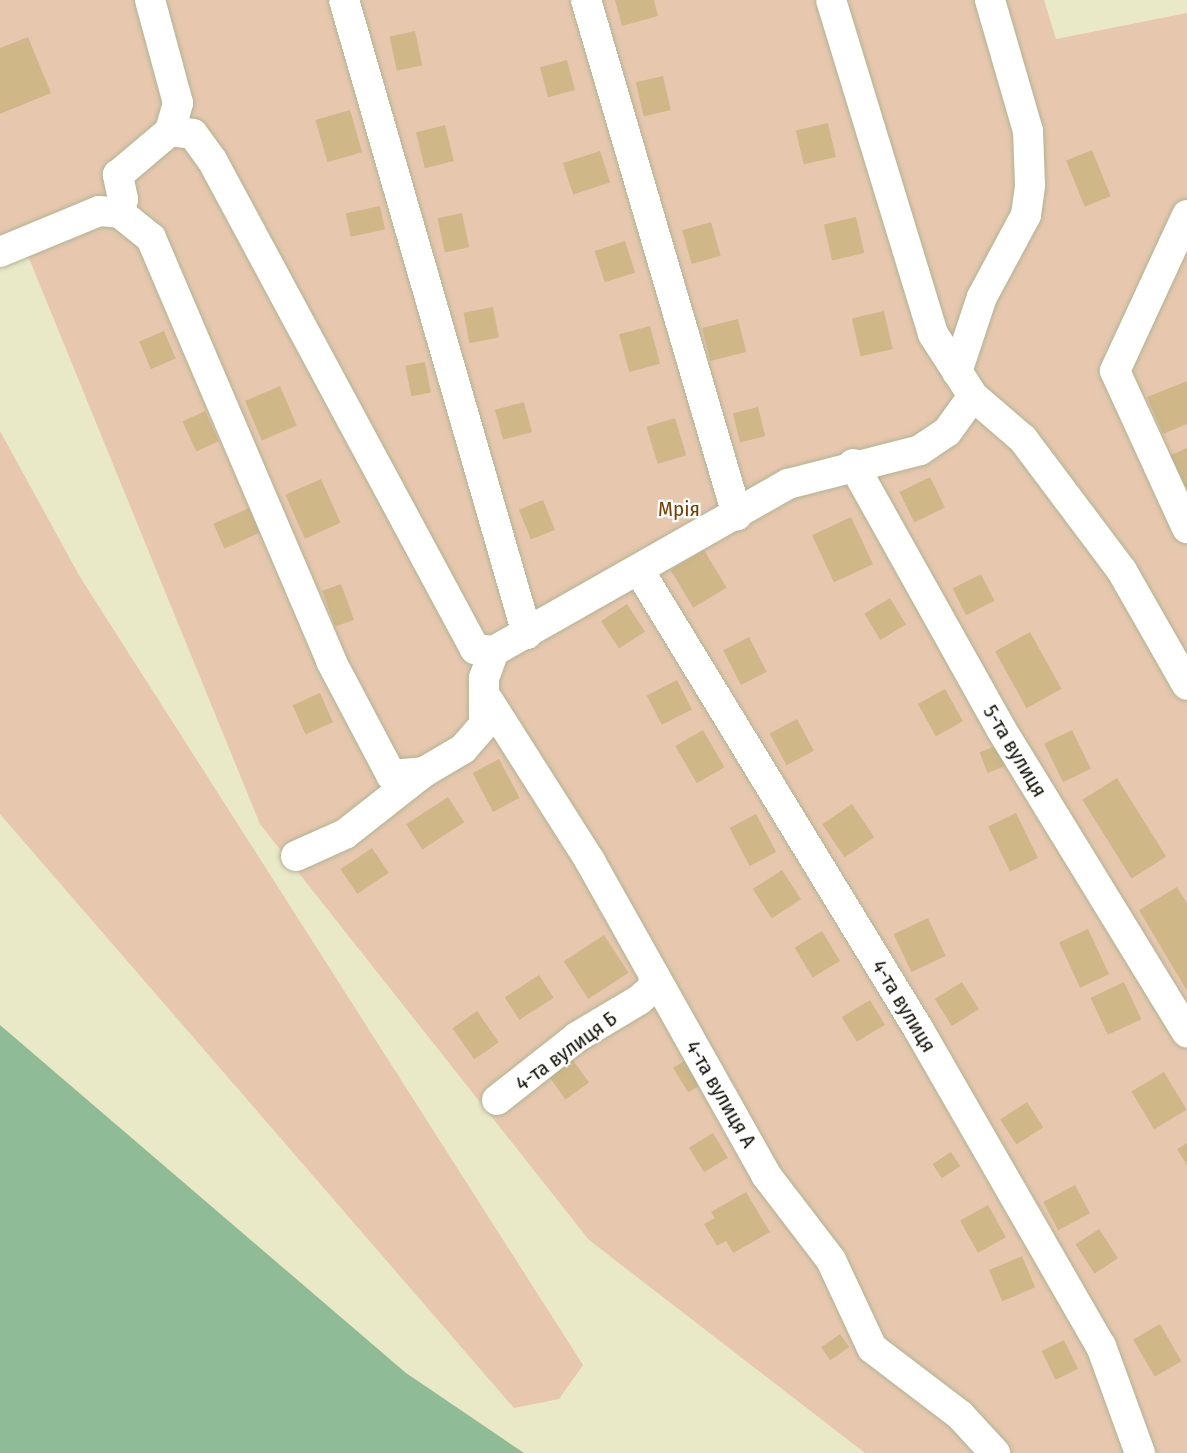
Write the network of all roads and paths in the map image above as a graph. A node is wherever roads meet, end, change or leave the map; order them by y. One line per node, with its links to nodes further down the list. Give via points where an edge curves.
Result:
1 (150, 0): 6 (street, via 178,103)
2 (344, 0): 15 (street)
3 (586, 0): 12 (street)
4 (831, 0): 10 (street, via 909,268 933,334)
5 (990, 0): 10 (street, via 1028,131 1030,185 1026,215 982,297)
6 (170, 131): 7 (street, via 118,175 123,199); 16 (street, via 193,134 212,160 475,650)
7 (120, 213): 9 (street, via 99,212 70,220); 19 (street, via 151,238 331,661 373,745 391,775)
8 (1187, 215): 13 (street, via 1115,371)
9 (0, 252)
10 (965, 384): 11 (street, via 946,432 920,450); 17 (street, via 1023,439 1122,571)
11 (853, 464): 12 (street, via 788,484); 22 (street, 5-та вулиця, via 1000,729)
12 (736, 515): 14 (street)
13 (1187, 528)
14 (640, 572): 15 (street); 25 (street, 4-та вулиця, via 919,1030 1095,1336 1126,1404)
15 (527, 634): 16 (street)
16 (494, 651): 18 (street, via 484,678)
17 (1187, 685)
18 (488, 700): 19 (street, via 484,725 463,749); 21 (street, 4-та вулиця А, via 527,755)
19 (424, 772): 20 (street, via 345,834)
20 (296, 856)
21 (654, 975): 23 (street, 4-та вулиця Б, via 653,988 639,1000 576,1037); 24 (street, 4-та вулиця А, via 766,1175 831,1260 872,1348 960,1415)
22 (1187, 1032)
23 (497, 1100)
24 (995, 1453)
25 (1140, 1453)

